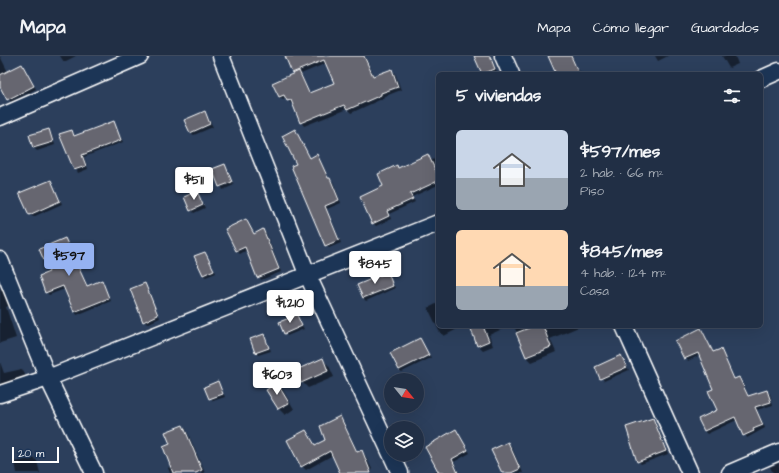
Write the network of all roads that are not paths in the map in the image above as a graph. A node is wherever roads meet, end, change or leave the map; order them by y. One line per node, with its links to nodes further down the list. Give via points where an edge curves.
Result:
1 (140, 56): 7 (street)
2 (221, 56): 10 (street)
3 (503, 56): 5 (street)
4 (779, 71): 6 (street)
5 (510, 72)
6 (763, 78)
7 (0, 117)
8 (436, 225): 10 (street)
9 (0, 260): 12 (street)
10 (308, 276): 12 (street); 16 (street)
11 (625, 328): 17 (street)
12 (48, 378): 13 (street); 15 (street)
13 (0, 394)
14 (779, 452): 18 (street)
15 (94, 473)
16 (400, 473)
17 (690, 473)
18 (730, 473)

